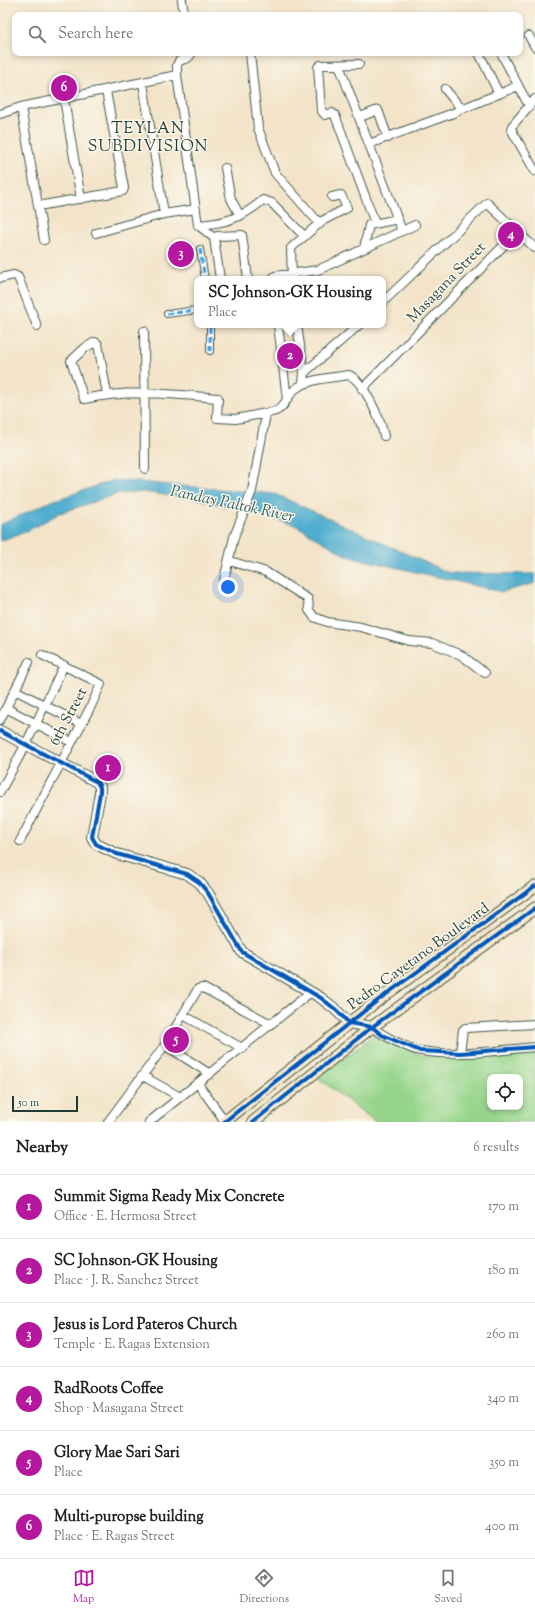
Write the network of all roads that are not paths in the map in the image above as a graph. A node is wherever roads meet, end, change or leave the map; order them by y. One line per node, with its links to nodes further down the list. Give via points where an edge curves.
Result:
1 (182, 0): 2 (street)
2 (184, 12)
3 (529, 36): 4 (street)
4 (535, 47)
5 (190, 56): 11 (street, via 179,61)
6 (250, 56): 36 (street, via 258,128 275,173)
7 (480, 56): 16 (street)
8 (503, 56): 13 (street)
9 (359, 64): 10 (street)
10 (339, 65): 23 (street); 35 (street, via 318,67 321,110 325,115 335,114)
11 (177, 75): 12 (street); 31 (street)
12 (143, 83): 15 (street); 32 (street)
13 (518, 86): 16 (street); 19 (street)
14 (445, 89): 21 (street)
15 (106, 91): 17 (street); 29 (street, via 124,188 121,192)
16 (499, 94): 21 (street)
17 (64, 99): 20 (street); 29 (street)
18 (535, 99): 19 (street)
19 (529, 106): 27 (street, via 511,129)
20 (21, 107): 22 (street); 30 (street)
21 (461, 107): 24 (street, via 456,112)
22 (0, 114)
23 (360, 117): 24 (street, via 378,110); 25 (street)
24 (388, 138): 25 (street)
25 (369, 144): 34 (street)
26 (225, 168): 33 (street, via 231,200)
27 (535, 172)
28 (332, 197): 36 (street, via 341,195 347,208)
29 (81, 199): 30 (street)
30 (38, 206): 44 (street)
31 (196, 209): 32 (street); 37 (street)
32 (164, 214): 41 (street)
33 (240, 216): 37 (street, via 219,224); 42 (street, via 263,200 268,200)
34 (398, 219): 35 (street); 39 (street)
35 (375, 223): 45 (street, via 367,227)
36 (320, 224): 42 (street)
37 (198, 225): 43 (street)
38 (415, 225): 39 (street)
39 (402, 231): 45 (street)
40 (518, 231): 46 (street); 54 (street, via 487,203); 66 (street, Masagana Street)
41 (96, 233)
42 (304, 236): 51 (street, via 290,249)
43 (214, 238): 49 (street); 50 (street, via 234,234 242,236)
44 (44, 240)
45 (364, 248): 52 (street, via 318,270)
46 (535, 248)
47 (200, 249): 48 (street)
48 (204, 276)
49 (220, 276)
50 (248, 276)
51 (292, 276)
52 (296, 276)
53 (0, 278): 57 (street, via 14,275 18,277)
54 (386, 299)
55 (194, 310): 56 (street)
56 (167, 314)
57 (37, 326)
58 (210, 328): 63 (street)
59 (278, 328): 69 (street)
60 (297, 328): 64 (street)
61 (355, 328): 64 (street)
62 (144, 331): 67 (street)
63 (210, 351)
64 (304, 373): 65 (street)
65 (303, 383): 66 (street, via 349,375); 69 (street)
66 (362, 389): 71 (street, via 380,420)
67 (143, 392): 68 (street); 70 (street, via 218,398 217,418 236,420); 72 (street)
68 (107, 394): 68 (street, via 84,399 72,363 74,357 95,342 98,344)
69 (287, 398): 70 (street, via 279,410)
70 (266, 414): 73 (street, via 252,490 234,537)
71 (384, 436)
72 (145, 468)
73 (230, 560): 74 (street); 78 (street, via 266,572 308,599 309,610 314,617 409,641 432,643 461,655)
74 (224, 580)
75 (42, 655): 77 (street, 6th Street)
76 (29, 662): 79 (street)
77 (64, 665): 80 (street); 84 (street, 6th Street, via 100,684)
78 (485, 673)
79 (15, 690): 80 (street); 81 (street)
80 (44, 705): 83 (street); 84 (street)
81 (6, 708): 82 (street); 83 (street)
82 (0, 720)
83 (35, 724): 86 (street); 87 (street)
84 (81, 724): 86 (street, 6th Street)
85 (0, 731): 87 (street)
86 (71, 742): 88 (street, 6th Street)
87 (26, 744): 88 (street); 89 (street)
88 (61, 763): 90 (street, 6th Street); 93 (street, via 97,782 100,787 92,837 96,844 117,854 187,874 199,882 242,952)
89 (0, 792)
90 (20, 841)
91 (535, 886): 95 (main road, Pedro Cayetano Boulevard)
92 (535, 908): 98 (main road, Pedro Cayetano Boulevard)
93 (311, 992): 95 (street, via 335,1008); 96 (street)
94 (183, 1015): 96 (street, via 200,988); 99 (street); 101 (street)
95 (348, 1023): 98 (street); 107 (main road, Pedro Cayetano Boulevard)
96 (271, 1024): 101 (street)
97 (535, 1024): 102 (street, via 464,1028)
98 (372, 1027): 102 (street, via 382,1035 420,1051); 110 (main road, Pedro Cayetano Boulevard)
99 (165, 1045): 103 (street); 104 (street)
100 (535, 1047): 102 (street)
101 (242, 1048): 103 (street)
102 (460, 1053)
103 (210, 1074): 105 (street)
104 (143, 1076): 106 (street); 108 (street)
105 (198, 1084): 106 (street); 107 (street)
106 (180, 1097): 109 (street)
107 (224, 1121)
108 (108, 1122)
109 (149, 1122)
110 (254, 1122)

